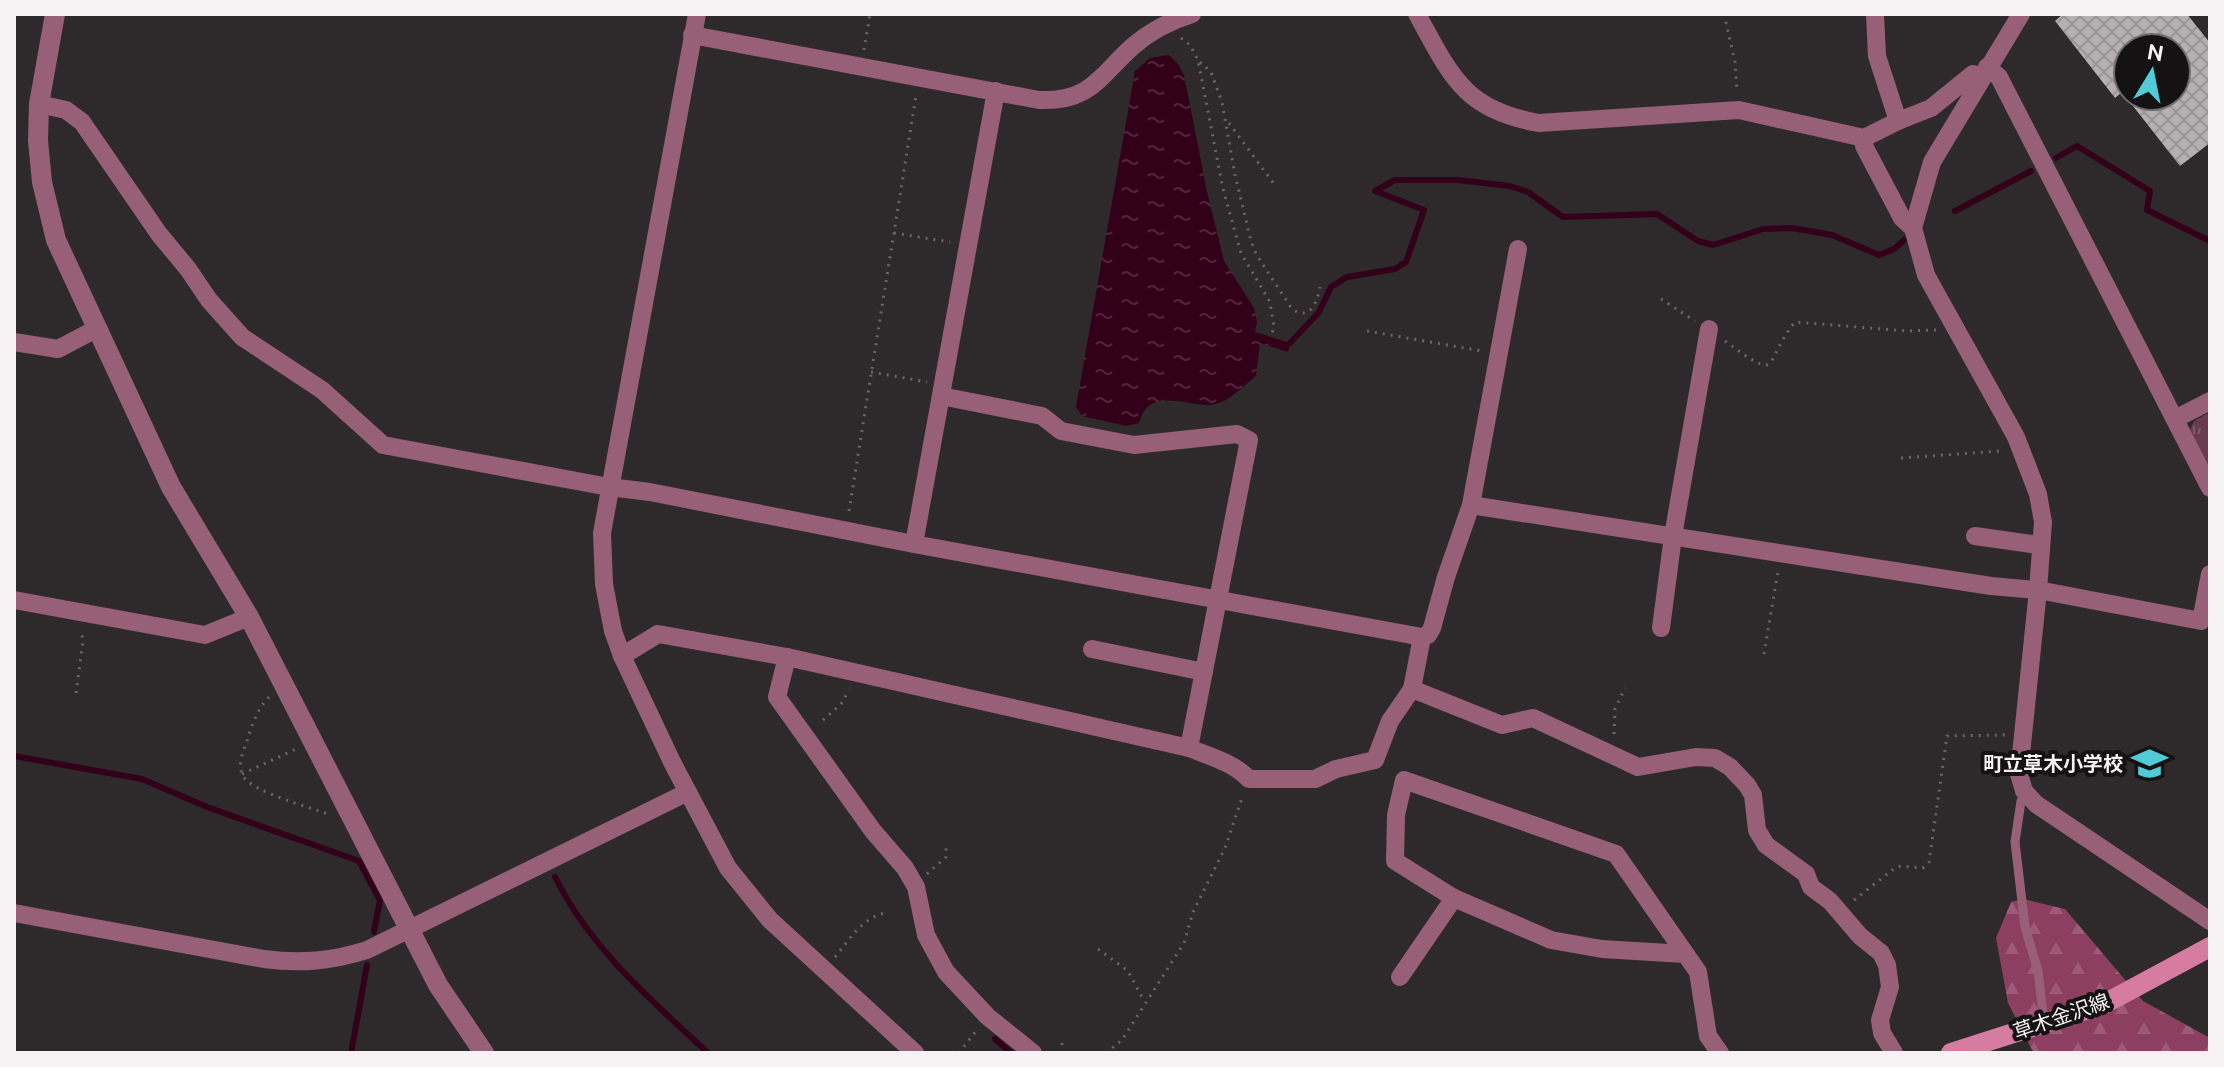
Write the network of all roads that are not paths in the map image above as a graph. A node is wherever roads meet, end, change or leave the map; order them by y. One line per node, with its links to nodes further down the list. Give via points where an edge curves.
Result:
1 (55, 14): 10 (street)
2 (697, 14): 7 (street)
3 (1192, 14): 9 (street, via 1145,37 1101,81 1078,94 1049,100)
4 (1417, 14): 12 (street, via 1468,94 1482,106 1520,120 1736,110)
5 (1875, 14): 11 (street, via 1877,56)
6 (2021, 14): 8 (street)
7 (692, 35): 9 (street); 21 (street)
8 (1984, 72): 11 (street, via 1973,74 1931,108); 13 (street, via 1932,162); 20 (street, via 1999,77)
9 (996, 91): 18 (street)
10 (39, 104): 15 (street, via 42,182 56,240); 21 (street, via 66,110 82,122 159,234 242,337 322,390 383,445)
11 (1898, 121): 12 (street)
12 (1864, 138): 13 (street, via 1902,218)
13 (1913, 228): 27 (street, via 1926,275 2020,447 2038,494 2043,522)
14 (1518, 249): 23 (street)
15 (98, 328): 17 (street, via 58,349); 32 (street, via 171,487)
16 (1709, 329): 24 (street)
17 (14, 342)
18 (942, 390): 26 (street); 31 (street, via 1042,416 1061,431 1134,445 1237,434 1249,440)
19 (2210, 401): 20 (street)
20 (2175, 419): 22 (street)
21 (609, 487): 26 (street); 36 (street, via 602,533 604,584)
22 (2210, 488)
23 (1471, 505): 24 (street); 34 (street, via 1432,628)
24 (1673, 536): 29 (street); 33 (street)
25 (1975, 536): 27 (street)
26 (914, 544): 31 (street)
27 (2039, 545): 29 (street)
28 (2210, 574): 29 (street, via 2201,621)
29 (2038, 590): 42 (street, via 2019,774)
30 (14, 600): 32 (street, via 205,635)
31 (1218, 600): 34 (street); 38 (street)
32 (249, 617): 46 (street)
33 (1661, 628)
34 (1422, 637): 39 (street)
35 (1092, 649): 38 (street)
36 (622, 656): 37 (street, via 658,634); 41 (street)
37 (787, 657): 40 (street); 53 (street, via 777,697 914,883 926,935 946,972 987,1016)
38 (1204, 672): 40 (street)
39 (1412, 689): 40 (street, via 1390,721 1375,760 1315,779 1249,779); 55 (street, via 1502,725 1533,718 1638,767 1696,757 1715,758 1730,767 1753,795 1757,830 1766,845 1806,874 1811,887 1881,953 1890,987 1880,1020)
40 (1189, 748)
41 (688, 792): 46 (street); 52 (street, via 728,868 770,920)
42 (2027, 794): 45 (street); 50 (lane, via 2021,801 2015,842)
43 (1454, 898): 48 (street, via 1551,940); 48 (street, via 1395,861 1396,815 1404,780 1616,854); 49 (street)
44 (14, 913): 46 (street, via 300,963 367,950)
45 (2210, 921)
46 (410, 929): 51 (street, via 438,985)
47 (2210, 947): 50 (main road, 草木金沢線, via 2104,1004)
48 (1685, 954): 54 (street, via 1698,972 1708,1036)
49 (1400, 977)
50 (2044, 1022): 56 (main road, 草木金沢線)
51 (484, 1053)
52 (915, 1053)
53 (1033, 1053)
54 (1720, 1053)
55 (1894, 1053)
56 (1951, 1053)

